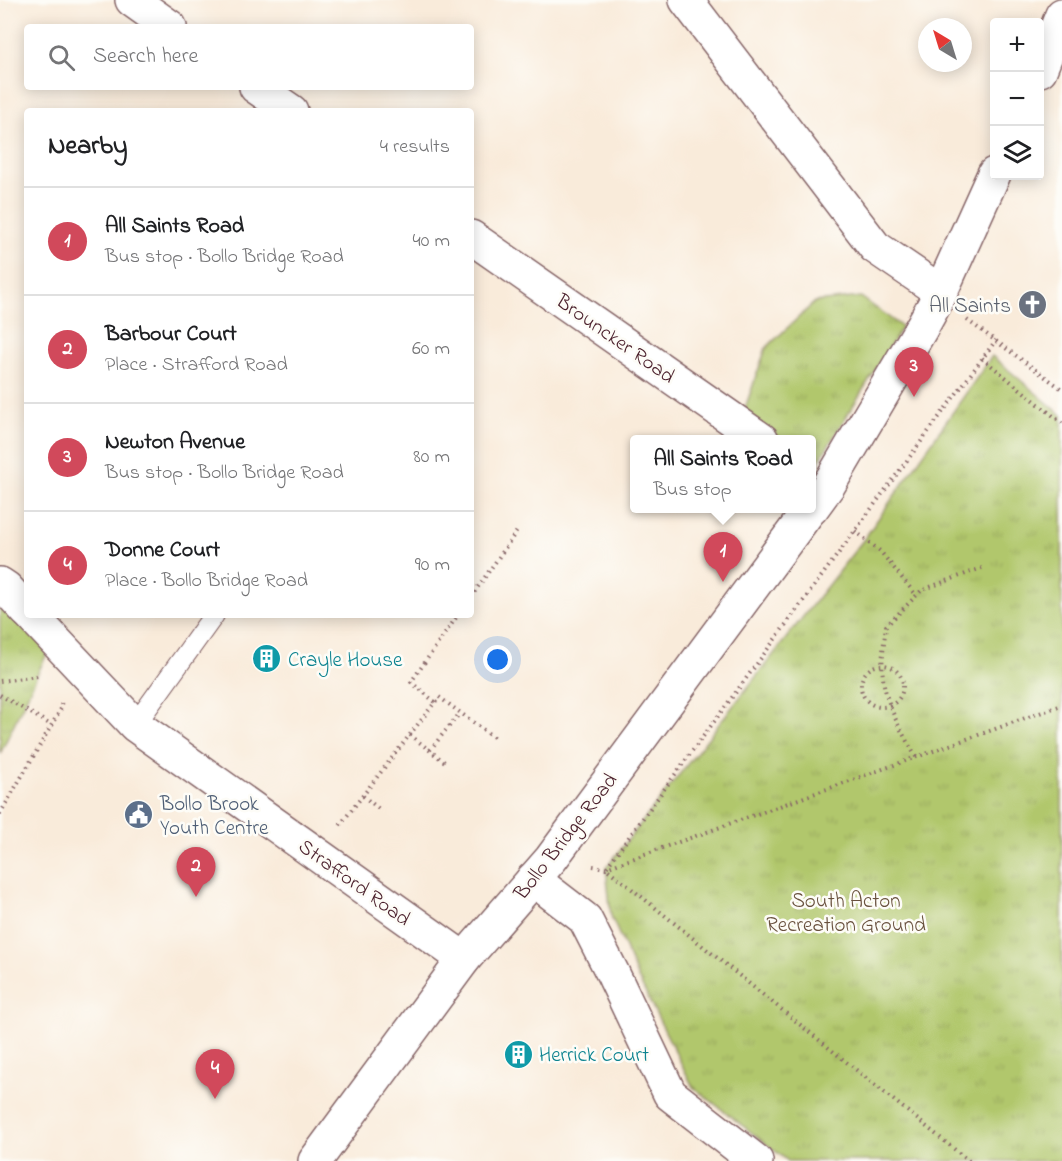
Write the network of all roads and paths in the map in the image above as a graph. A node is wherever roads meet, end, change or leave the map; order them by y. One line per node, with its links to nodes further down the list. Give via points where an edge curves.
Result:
1 (132, 0): 4 (street)
2 (686, 0): 10 (street, via 875,247)
3 (1062, 15): 5 (street)
4 (166, 24)
5 (1044, 60)
6 (260, 90): 7 (street)
7 (287, 108)
8 (991, 180): 10 (street, Bollo Bridge Road)
9 (474, 239): 15 (street, Brouncker Road)
10 (939, 295): 11 (path); 16 (street, Bollo Bridge Road)
11 (996, 340): 12 (path); 13 (path)
12 (982, 358): 14 (path); 19 (path)
13 (1062, 389)
14 (1062, 423)
15 (755, 435)
16 (816, 494)
17 (802, 513): 49 (street, Bollo Bridge Road)
18 (517, 531): 22 (path)
19 (855, 531): 23 (path, via 880,551); 48 (path)
20 (982, 568): 23 (path)
21 (0, 584): 24 (street)
22 (474, 593)
23 (917, 595): 28 (path, via 886,626)
24 (24, 607)
25 (34, 618): 38 (street, Strafford Road)
26 (212, 618): 38 (lane)
27 (456, 618): 32 (path, via 411,682)
28 (882, 665): 34 (path); 34 (path, via 898,671 904,683 901,697); 34 (path, via 866,672 861,692 876,707)
29 (49, 675): 30 (path)
30 (0, 681)
31 (0, 695): 37 (path)
32 (435, 702): 36 (path, via 439,697); 39 (path)
33 (1062, 705): 42 (path)
34 (890, 706): 42 (path)
35 (62, 707): 37 (path)
36 (460, 713): 40 (path); 41 (path)
37 (51, 725): 46 (path)
38 (135, 725): 50 (street, Strafford Road)
39 (410, 735): 41 (path); 44 (path)
40 (496, 739)
41 (430, 750): 43 (path)
42 (916, 757): 48 (path)
43 (446, 763)
44 (363, 796): 45 (path); 47 (path)
45 (379, 809)
46 (0, 814)
47 (338, 828)
48 (606, 868): 49 (path); 53 (path)
49 (542, 869): 50 (street, Bollo Bridge Road); 52 (street, via 585,919 670,1094)
50 (464, 959): 51 (street, Bollo Bridge Road)
51 (315, 1161)
52 (756, 1161)
53 (969, 1161)

